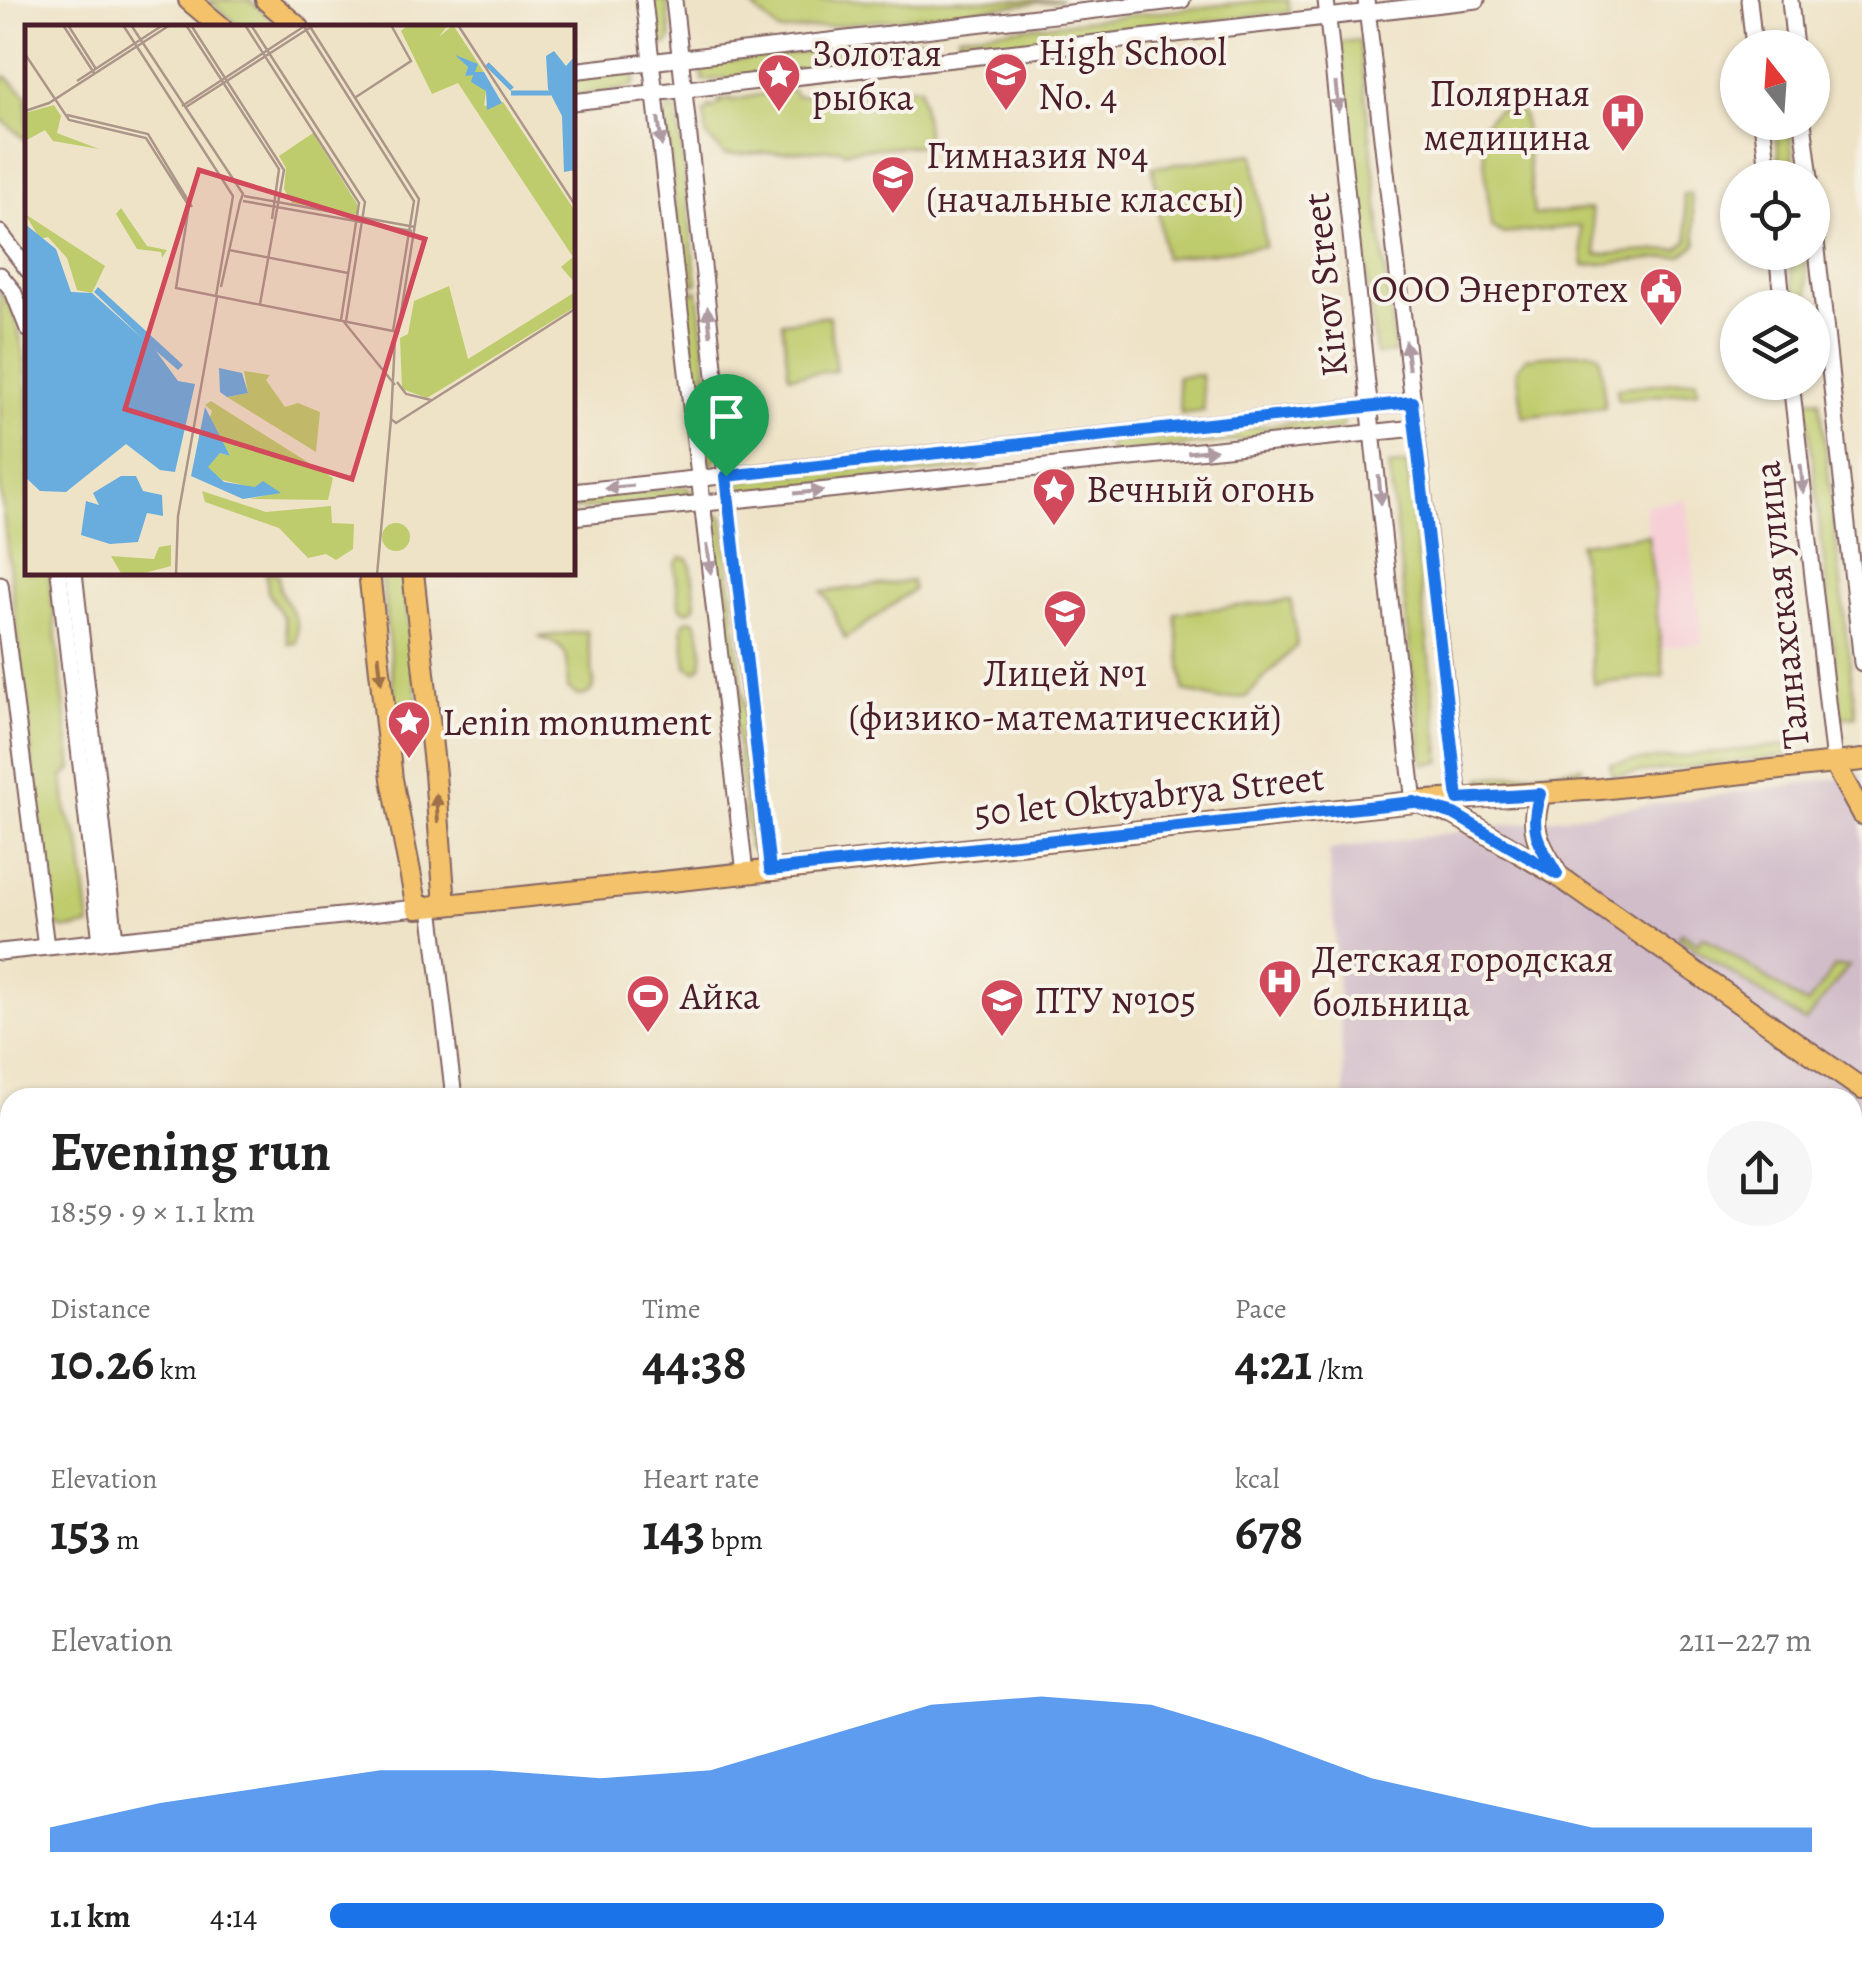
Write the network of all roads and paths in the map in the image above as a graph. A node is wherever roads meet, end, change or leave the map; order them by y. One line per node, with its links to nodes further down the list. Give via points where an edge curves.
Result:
1 (190, 0): 11 (main road)
2 (266, 0): 12 (main road)
3 (644, 0): 16 (street)
4 (674, 0): 15 (street)
5 (1182, 0): 15 (street)
6 (1476, 0): 9 (street)
7 (1748, 0): 13 (street)
8 (1790, 0): 14 (street)
9 (1366, 6): 10 (street); 27 (street, Kirov Street, one-way to 9)
10 (1327, 8): 18 (street); 28 (street, Kirov Street, one-way to 28)
11 (219, 25)
12 (295, 25)
13 (1752, 30)
14 (1793, 30)
15 (680, 58): 16 (street); 18 (street)
16 (652, 62): 17 (street); 19 (street)
17 (575, 71)
18 (684, 90): 19 (street); 35 (street, one-way to 18)
19 (655, 93): 20 (street); 36 (street, one-way to 36)
20 (575, 102)
21 (0, 233): 22 (street)
22 (25, 266)
23 (1819, 270): 46 (street, Талнахская улица)
24 (0, 275): 25 (street)
25 (25, 321)
26 (1793, 400): 48 (street, Талнахская улица, one-way to 48)
27 (1412, 402): 28 (street); 29 (street, Kirov Street)
28 (1371, 406): 30 (street, Kirov Street); 31 (street)
29 (1416, 428): 30 (street); 50 (street, Kirov Street)
30 (1374, 432): 33 (street, one-way to 30); 51 (street, Kirov Street, one-way to 51)
31 (1102, 435): 32 (street); 33 (street)
32 (987, 447): 34 (street); 35 (street)
33 (1104, 461): 34 (street)
34 (990, 473): 38 (street, one-way to 34)
35 (726, 476): 36 (street); 38 (street)
36 (700, 478): 37 (street, one-way to 37); 39 (street)
37 (575, 492)
38 (729, 501): 39 (street); 54 (street)
39 (702, 504): 40 (street); 55 (street, one-way to 55)
40 (575, 517)
41 (60, 575): 53 (street)
42 (74, 575): 53 (street)
43 (369, 575): 57 (main road, one-way to 57, via 392,779)
44 (413, 575): 57 (main road, one-way to 44, via 435,774)
45 (0, 584): 59 (street)
46 (1862, 662)
47 (1862, 760): 48 (main road, 50 let Oktyabrya Street)
48 (1834, 763): 49 (main road, 50 let Oktyabrya Street); 52 (main road, Талнахская улица)
49 (1540, 794): 50 (main road, 50 let Oktyabrya Street); 56 (main road, via 1534,830)
50 (1458, 799): 51 (main road, 50 let Oktyabrya Street)
51 (1414, 802): 54 (main road, 50 let Oktyabrya Street); 56 (main road, via 1454,814)
52 (1862, 814)
53 (99, 852): 58 (street)
54 (770, 870): 55 (main road, 50 let Oktyabrya Street)
55 (745, 873): 57 (main road, 50 let Oktyabrya Street)
56 (1557, 874): 62 (main road)
57 (431, 907): 58 (street); 61 (street)
58 (108, 941): 59 (street)
59 (46, 948): 60 (street)
60 (0, 952)
61 (453, 1088)
62 (1861, 1088)

